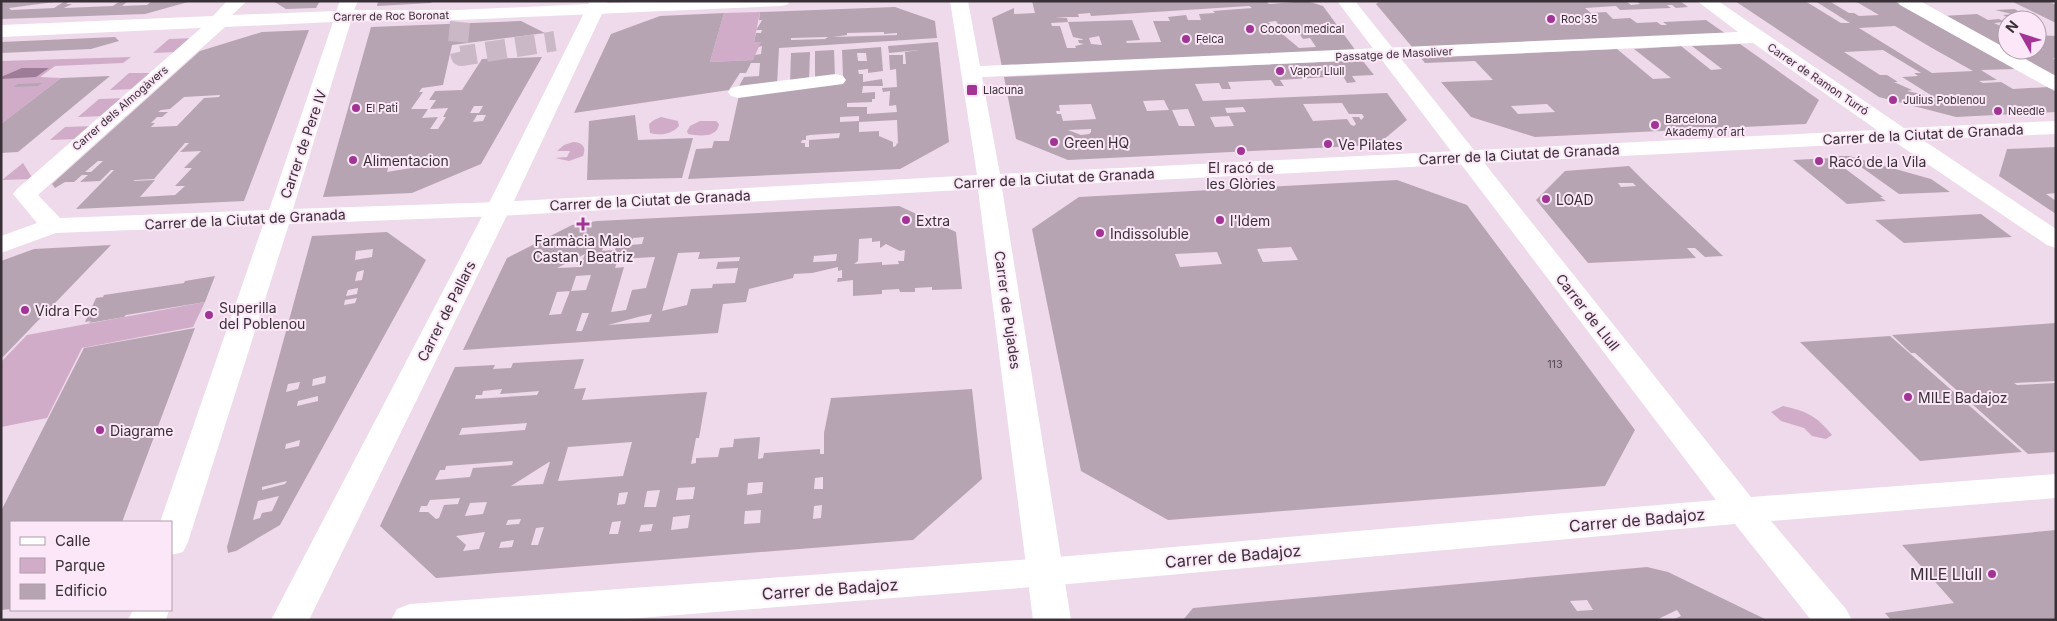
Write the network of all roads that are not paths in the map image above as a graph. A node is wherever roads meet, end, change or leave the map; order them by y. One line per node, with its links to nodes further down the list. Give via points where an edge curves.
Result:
1 (238, 1): 9 (street, Carrer dels Almogàvers)
2 (781, 1): 7 (street, Carrer de Roc Boronat)
3 (959, 1): 13 (street, Carrer de Pujades)
4 (1346, 1): 12 (street, Carrer de Llull)
5 (1706, 1): 11 (street, Carrer de Ramon Turró)
6 (1906, 1): 15 (street)
7 (597, 6): 8 (street, Carrer de Roc Boronat, via 458,15); 22 (street, Carrer de Pallars)
8 (346, 8): 9 (street, Carrer de Roc Boronat); 23 (street, Carrer de Pere IV, via 342,29)
9 (214, 26): 10 (street, Carrer de Roc Boronat); 21 (street, Carrer dels Almogàvers)
10 (1, 31)
11 (1757, 38): 12 (street, Passatge de Masoliver); 18 (street, Carrer de Ramon Turró)
12 (1388, 54): 13 (street, Passatge de Masoliver); 19 (street, Carrer de Llull)
13 (971, 72): 20 (street, Carrer de Pujades)
14 (836, 80): 16 (street)
15 (2056, 84)
16 (738, 92)
17 (2056, 127): 18 (street, Carrer de la Ciutat de Granada)
18 (1902, 135): 19 (street, Carrer de la Ciutat de Granada); 25 (street, Carrer de Ramon Turró)
19 (1467, 157): 20 (street, Carrer de la Ciutat de Granada); 28 (street, Carrer de Llull)
20 (990, 181): 22 (street, Carrer de la Ciutat de Granada); 30 (street, Carrer de Pujades)
21 (19, 192): 24 (street)
22 (498, 209): 23 (street, Carrer de la Ciutat de Granada); 31 (street, Carrer de Pallars)
23 (278, 217): 24 (street, Carrer de la Ciutat de Granada); 29 (street, Carrer de Pere IV)
24 (53, 226): 26 (street, Carrer de la Ciutat de Granada)
25 (2056, 240)
26 (1, 245)
27 (2056, 486): 28 (street, Carrer de Badajoz)
28 (1743, 510): 30 (street, Carrer de Badajoz); 34 (street, Carrer de Llull)
29 (172, 539)
30 (1046, 572): 32 (street, Carrer de Badajoz); 33 (street, Carrer de Pujades)
31 (290, 620)
32 (410, 620)
33 (1052, 620)
34 (1833, 620)

